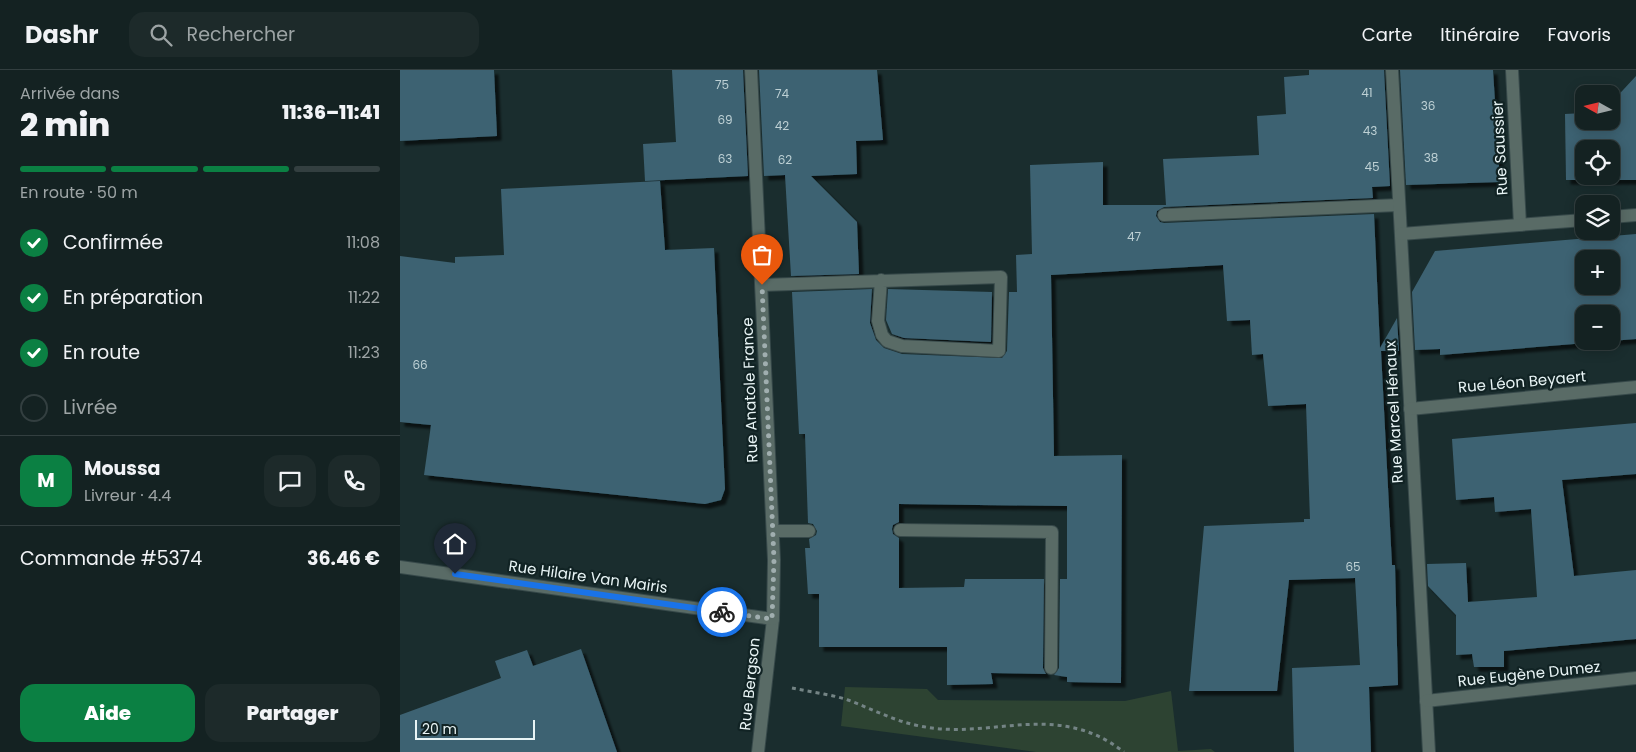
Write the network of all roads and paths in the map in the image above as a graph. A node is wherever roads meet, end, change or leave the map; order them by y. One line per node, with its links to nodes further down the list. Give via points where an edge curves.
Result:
1 (751, 70): 12 (street, Rue Anatole France)
2 (1392, 70): 4 (street, Rue Marcel Hénaux)
3 (1512, 70): 9 (street, Rue Saussier)
4 (1399, 205): 5 (street); 10 (street, Rue Marcel Hénaux)
5 (1164, 215)
6 (1636, 215): 7 (street)
7 (1620, 216)
8 (1575, 221): 9 (street)
9 (1520, 225): 10 (street)
10 (1401, 234): 14 (street, Rue Marcel Hénaux)
11 (881, 280): 11 (street, via 1001,277 999,351 902,346 887,341 878,321); 12 (street)
12 (762, 285): 16 (street, Rue Anatole France)
13 (1636, 387): 14 (street, Rue Léon Beyaert)
14 (1410, 408): 23 (street, Rue Marcel Hénaux)
15 (900, 530): 20 (street, via 1052,532)
16 (773, 531): 17 (street); 19 (street, Rue Anatole France)
17 (809, 532)
18 (400, 567): 19 (street, Rue Hilaire Van Mairis)
19 (772, 619): 22 (street, Rue Bergson)
20 (1051, 668)
21 (1636, 678): 23 (street, Rue Eugène Dumez)
22 (767, 683): 24 (street, Rue Bergson); 25 (path, via 847,700 902,722 939,729 1026,723 1068,727 1102,738)
23 (1426, 701): 26 (street, Rue Marcel Hénaux)
24 (758, 752)
25 (1124, 752)
26 (1429, 752)

